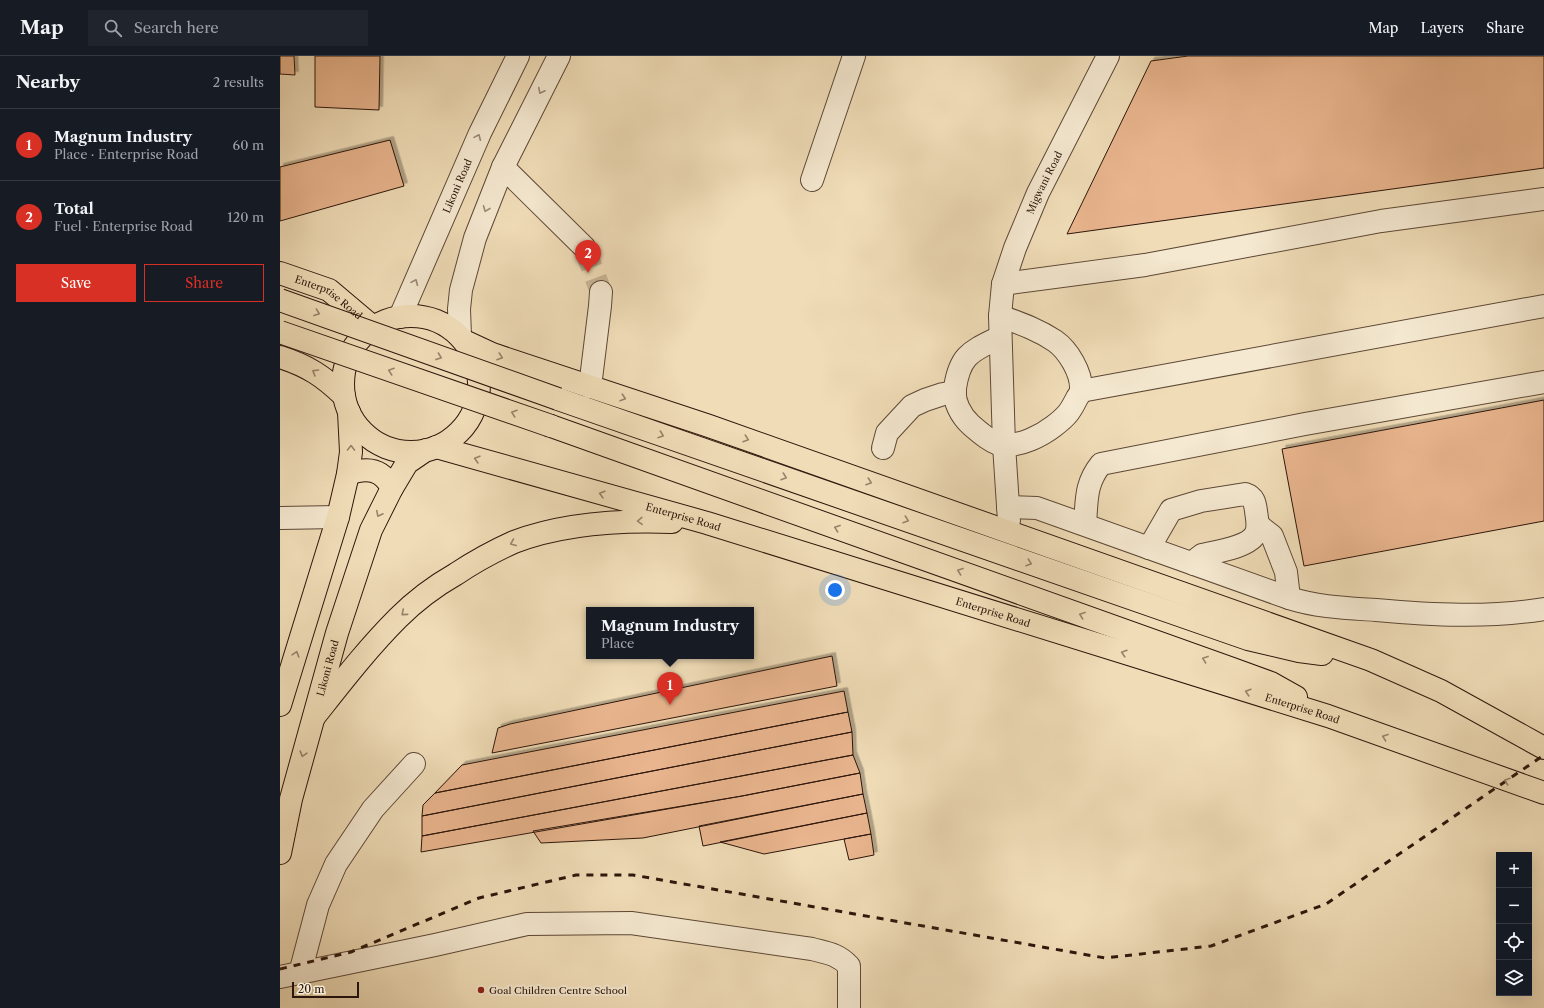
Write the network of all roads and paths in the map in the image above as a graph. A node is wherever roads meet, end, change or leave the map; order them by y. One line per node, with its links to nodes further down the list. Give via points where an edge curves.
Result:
1 (518, 56): 15 (street, Likoni Road, one-way to 1, via 480,133)
2 (559, 56): 5 (street, one-way to 5)
3 (854, 56): 6 (street)
4 (1108, 56): 10 (street, Migwani Road, via 1038,193)
5 (503, 167): 8 (street); 19 (street, one-way to 19, via 465,271 460,309)
6 (812, 180)
7 (1544, 199): 10 (street, via 1382,221 1145,265)
8 (584, 247)
9 (280, 273): 16 (main road, Enterprise Road, via 329,290)
10 (1003, 284): 14 (street, Migwani Road)
11 (601, 292): 22 (street)
12 (280, 300): 42 (main road, one-way to 42, bridge, via 1248,639 1299,651)
13 (1544, 306): 23 (street)
14 (1000, 316): 18 (street, Migwani Road); 23 (street, via 1030,327 1056,342 1070,356 1077,370)
15 (400, 317): 16 (main road); 19 (main road, via 421,317 442,324)
16 (374, 328): 25 (main road, via 352,350 346,365 343,380)
17 (280, 332): 44 (main road, one-way to 17, bridge, via 1258,678)
18 (1000, 337): 24 (street, via 973,350 963,362 958,369); 26 (street, Migwani Road)
19 (462, 339): 22 (main road, one-way to 22, via 492,354); 28 (main road, via 475,359 480,380 477,401 469,420 455,436)
20 (280, 357): 25 (main road, one-way to 20, via 314,371)
21 (1544, 382): 35 (street, via 1305,424 1101,464 1088,486)
22 (590, 387): 37 (main road, one-way to 37)
23 (1081, 391): 26 (street, via 1069,414 1047,431 1028,441)
24 (955, 392): 26 (street, via 962,416 968,423 989,439); 27 (street, via 933,397 912,406 887,433)
25 (346, 403): 28 (main road, via 358,426 372,440 389,448 408,452); 29 (main road, one-way to 25, via 351,435)
26 (1004, 445): 31 (street, Migwani Road)
27 (883, 448)
28 (431, 449): 30 (main road, Likoni Road, via 407,463); 34 (main road, Enterprise Road, one-way to 28)
29 (348, 474): 30 (main road, via 359,470 373,471 388,481); 32 (main road)
30 (392, 488): 45 (main road, Likoni Road, one-way to 45, via 370,530 355,574 336,633)
31 (1008, 507): 35 (street, via 1037,508); 37 (street, Migwani Road)
32 (338, 517): 33 (street); 43 (main road, one-way to 32)
33 (280, 518)
34 (707, 523): 44 (main road, Enterprise Road, one-way to 34); 45 (main road, one-way to 45, via 649,521 602,523 563,529 514,543 477,560 437,585 399,617 367,651)
35 (1085, 524): 38 (street)
36 (1258, 525): 38 (street, via 1255,503 1250,496 1245,494 1201,501 1171,510); 39 (street, via 1252,539 1202,555); 40 (street, via 1272,536 1286,572)
37 (1010, 532): 42 (main road)
38 (1149, 548): 39 (street)
39 (1194, 564): 40 (street)
40 (1289, 598): 41 (street, via 1319,606 1425,614 1515,614)
41 (1544, 609)
42 (1371, 660): 46 (main road, via 1441,691)
43 (280, 705)
44 (1328, 716): 48 (main road, Enterprise Road, one-way to 44)
45 (314, 717): 49 (main road, Likoni Road, one-way to 49, via 291,799)
46 (1544, 748)
47 (414, 764): 50 (street, via 373,809 336,864)
48 (1544, 793)
49 (280, 853)
50 (290, 975): 51 (street, via 528,924 631,923 812,949 834,955 849,966)
51 (849, 1008)

